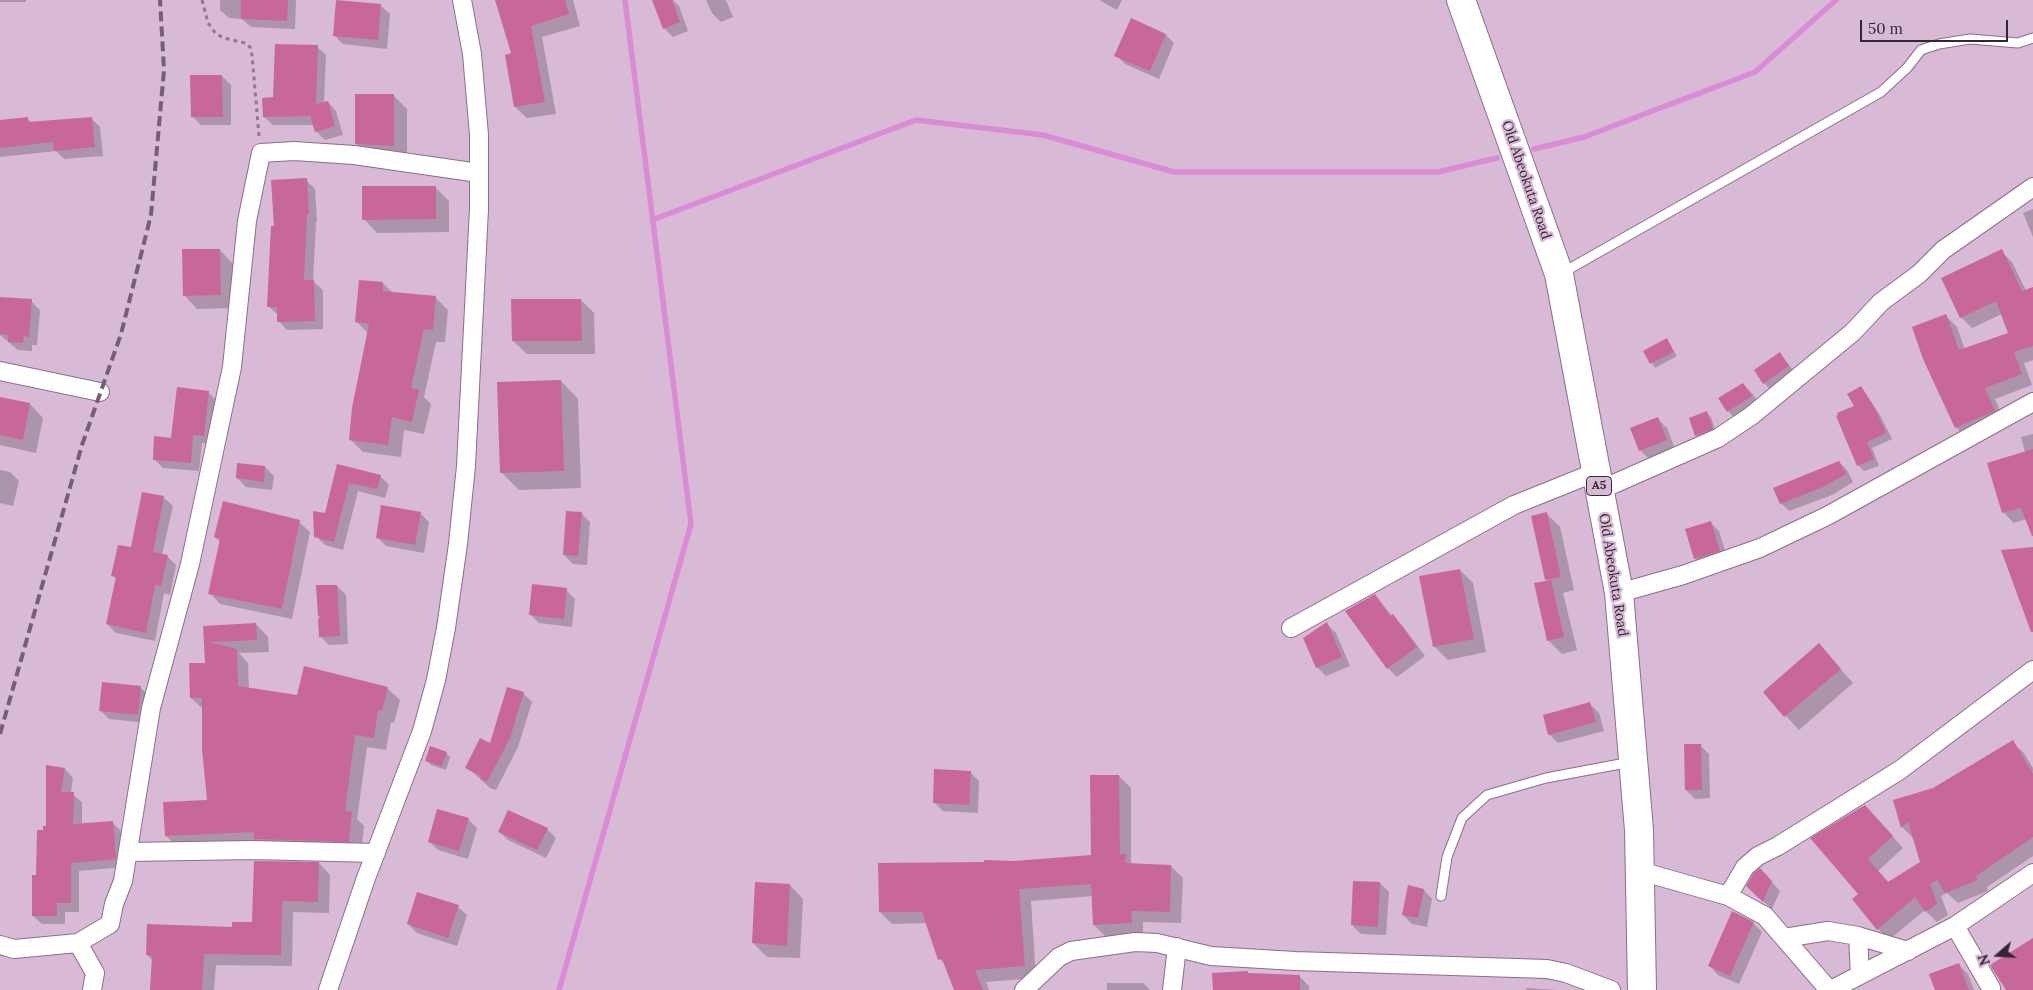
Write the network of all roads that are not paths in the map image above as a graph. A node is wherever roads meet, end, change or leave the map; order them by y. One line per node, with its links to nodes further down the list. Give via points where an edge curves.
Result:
1 (462, 0): 4 (street, via 472,54)
2 (1461, 0): 6 (highway, Old Abeokuta Road / A5)
3 (2033, 38): 6 (lane, via 2018,43 1970,39 1921,50 1882,92)
4 (479, 173): 15 (street, via 354,155 294,151 261,154 247,221 232,367 190,564 152,708); 16 (street, via 466,466 446,628 422,731)
5 (2033, 187): 10 (street, via 1943,250 1919,274 1881,302 1853,332 1751,416 1718,438)
6 (1559, 274): 10 (highway, Old Abeokuta Road / A5)
7 (0, 371): 8 (street)
8 (100, 392)
9 (2033, 402): 11 (street, via 1826,516 1760,548)
10 (1598, 481): 11 (highway, Old Abeokuta Road / A5); 12 (street, via 1514,505)
11 (1619, 593): 14 (highway, Old Abeokuta Road / A5)
12 (1291, 628)
13 (2033, 670): 20 (street, via 1900,770 1758,856 1745,867)
14 (1634, 761): 17 (highway, Old Abeokuta Road / A5); 19 (lane, via 1546,778 1487,795 1462,818 1447,857)
15 (128, 852): 16 (street); 24 (street, via 110,924)
16 (376, 853): 31 (street)
17 (1640, 871): 20 (street); 35 (highway, Old Abeokuta Road / A5)
18 (2033, 872): 21 (street)
19 (1441, 896)
20 (1728, 896): 23 (street, via 1764,916)
21 (1954, 926): 27 (street); 29 (street)
22 (1858, 936): 23 (street, via 1828,931); 27 (street); 28 (street)
23 (1784, 938): 36 (street)
24 (78, 942): 25 (street, via 14,949); 30 (street, via 95,973)
25 (0, 945)
26 (1178, 947): 32 (street, via 1135,942 1071,951 1059,957); 33 (street); 34 (street, via 1210,956 1547,969)
27 (1908, 951): 28 (street)
28 (1860, 975): 36 (street)
29 (1991, 988)
30 (92, 990)
31 (328, 990)
32 (1024, 990)
33 (1172, 990)
34 (1611, 990)
35 (1642, 990)
36 (1830, 990)

